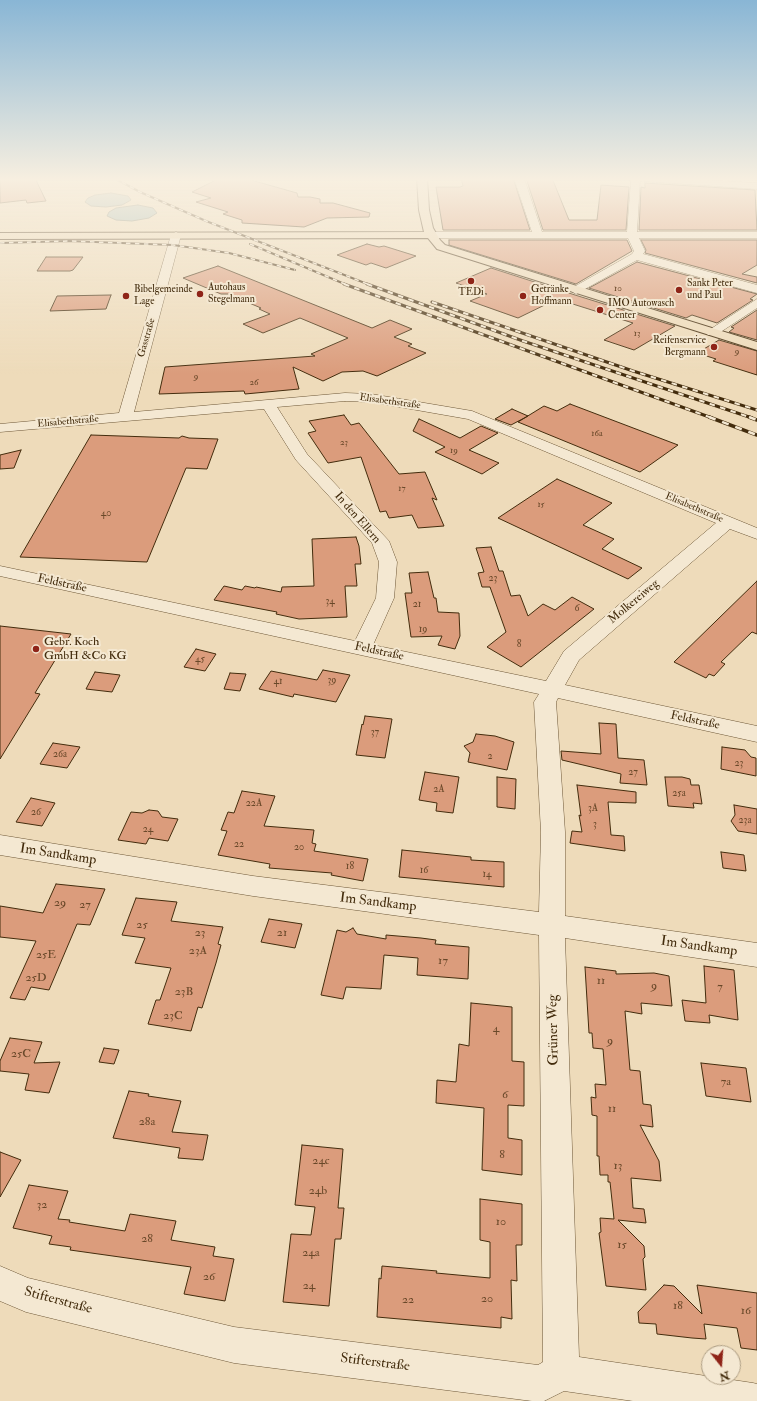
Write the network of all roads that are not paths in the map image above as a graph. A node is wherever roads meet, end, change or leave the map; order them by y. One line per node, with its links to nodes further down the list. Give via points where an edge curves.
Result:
1 (174, 243): 11 (street, Gasstraße)
2 (437, 243): 6 (main road, via 446,249)
3 (636, 243): 4 (street, via 640,251)
4 (636, 256): 5 (street); 6 (street)
5 (757, 289)
6 (576, 290): 8 (main road)
7 (757, 303): 8 (street)
8 (712, 332): 9 (main road)
9 (757, 346)
10 (268, 404): 11 (street, Elisabethstraße); 13 (street, Elisabethstraße, via 345,397 371,398 472,416); 16 (street, In den Ellern, via 301,457 380,540 388,562 385,598)
11 (125, 417): 12 (street, Elisabethstraße)
12 (0, 428)
13 (728, 522): 14 (street, Elisabethstraße); 17 (street, Molkereiweg, via 571,656)
14 (757, 534)
15 (0, 571): 16 (street, Feldstraße)
16 (362, 648): 17 (street, Feldstraße)
17 (551, 690): 18 (street, Feldstraße); 20 (street, Grüner Weg, via 545,702 553,832)
18 (757, 734)
19 (0, 845): 20 (street, Im Sandkamp, via 253,886)
20 (552, 925): 21 (street, Im Sandkamp); 23 (street, Grüner Weg)
21 (757, 955)
22 (0, 1283): 23 (street, Stifterstraße, via 26,1294 234,1345)
23 (544, 1386): 24 (street, Stifterstraße)
24 (753, 1401)

